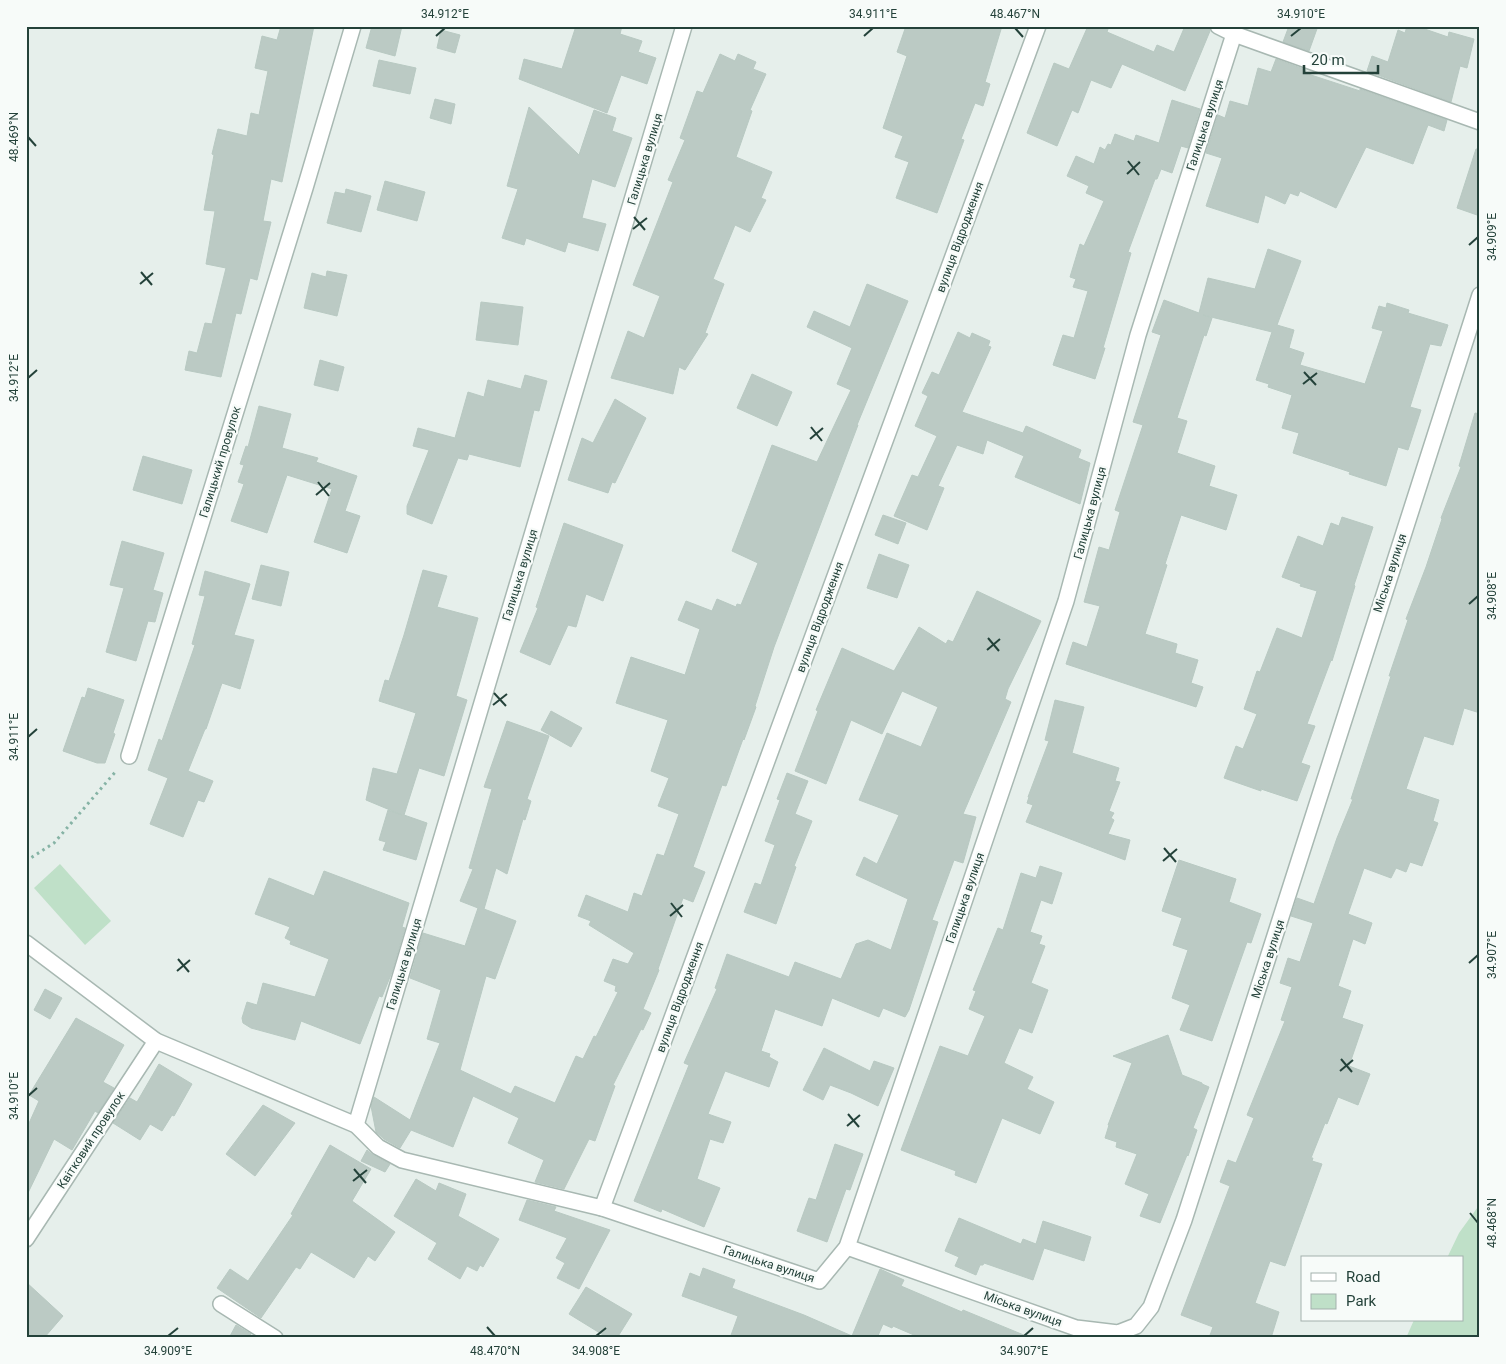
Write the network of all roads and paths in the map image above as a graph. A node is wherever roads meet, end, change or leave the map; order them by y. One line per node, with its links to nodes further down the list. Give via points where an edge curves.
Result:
1 (353, 26): 8 (street, Галицький провулок)
2 (684, 26): 12 (street, Галицька вулиця)
3 (1038, 26): 13 (street, вулиця Відродження)
4 (1218, 26): 5 (street)
5 (1234, 34): 6 (street); 15 (street, Галицька вулиця, via 1138,335 1066,601)
6 (1480, 122)
7 (1480, 295): 17 (street, Міська вулиця, via 1184,1220 1151,1307 1136,1326 1118,1334)
8 (129, 756): 9 (path, via 54,843)
9 (26, 861)
10 (26, 943): 11 (street, Галицька вулиця)
11 (156, 1041): 12 (street, Галицька вулиця); 14 (street, Квітковий провулок)
12 (356, 1125): 13 (street, Галицька вулиця, via 378,1147 402,1160)
13 (602, 1208): 15 (street, Галицька вулиця, via 819,1282)
14 (26, 1239)
15 (847, 1247): 17 (street, Міська вулиця)
16 (221, 1304): 18 (street)
17 (1075, 1333)
18 (275, 1338)

